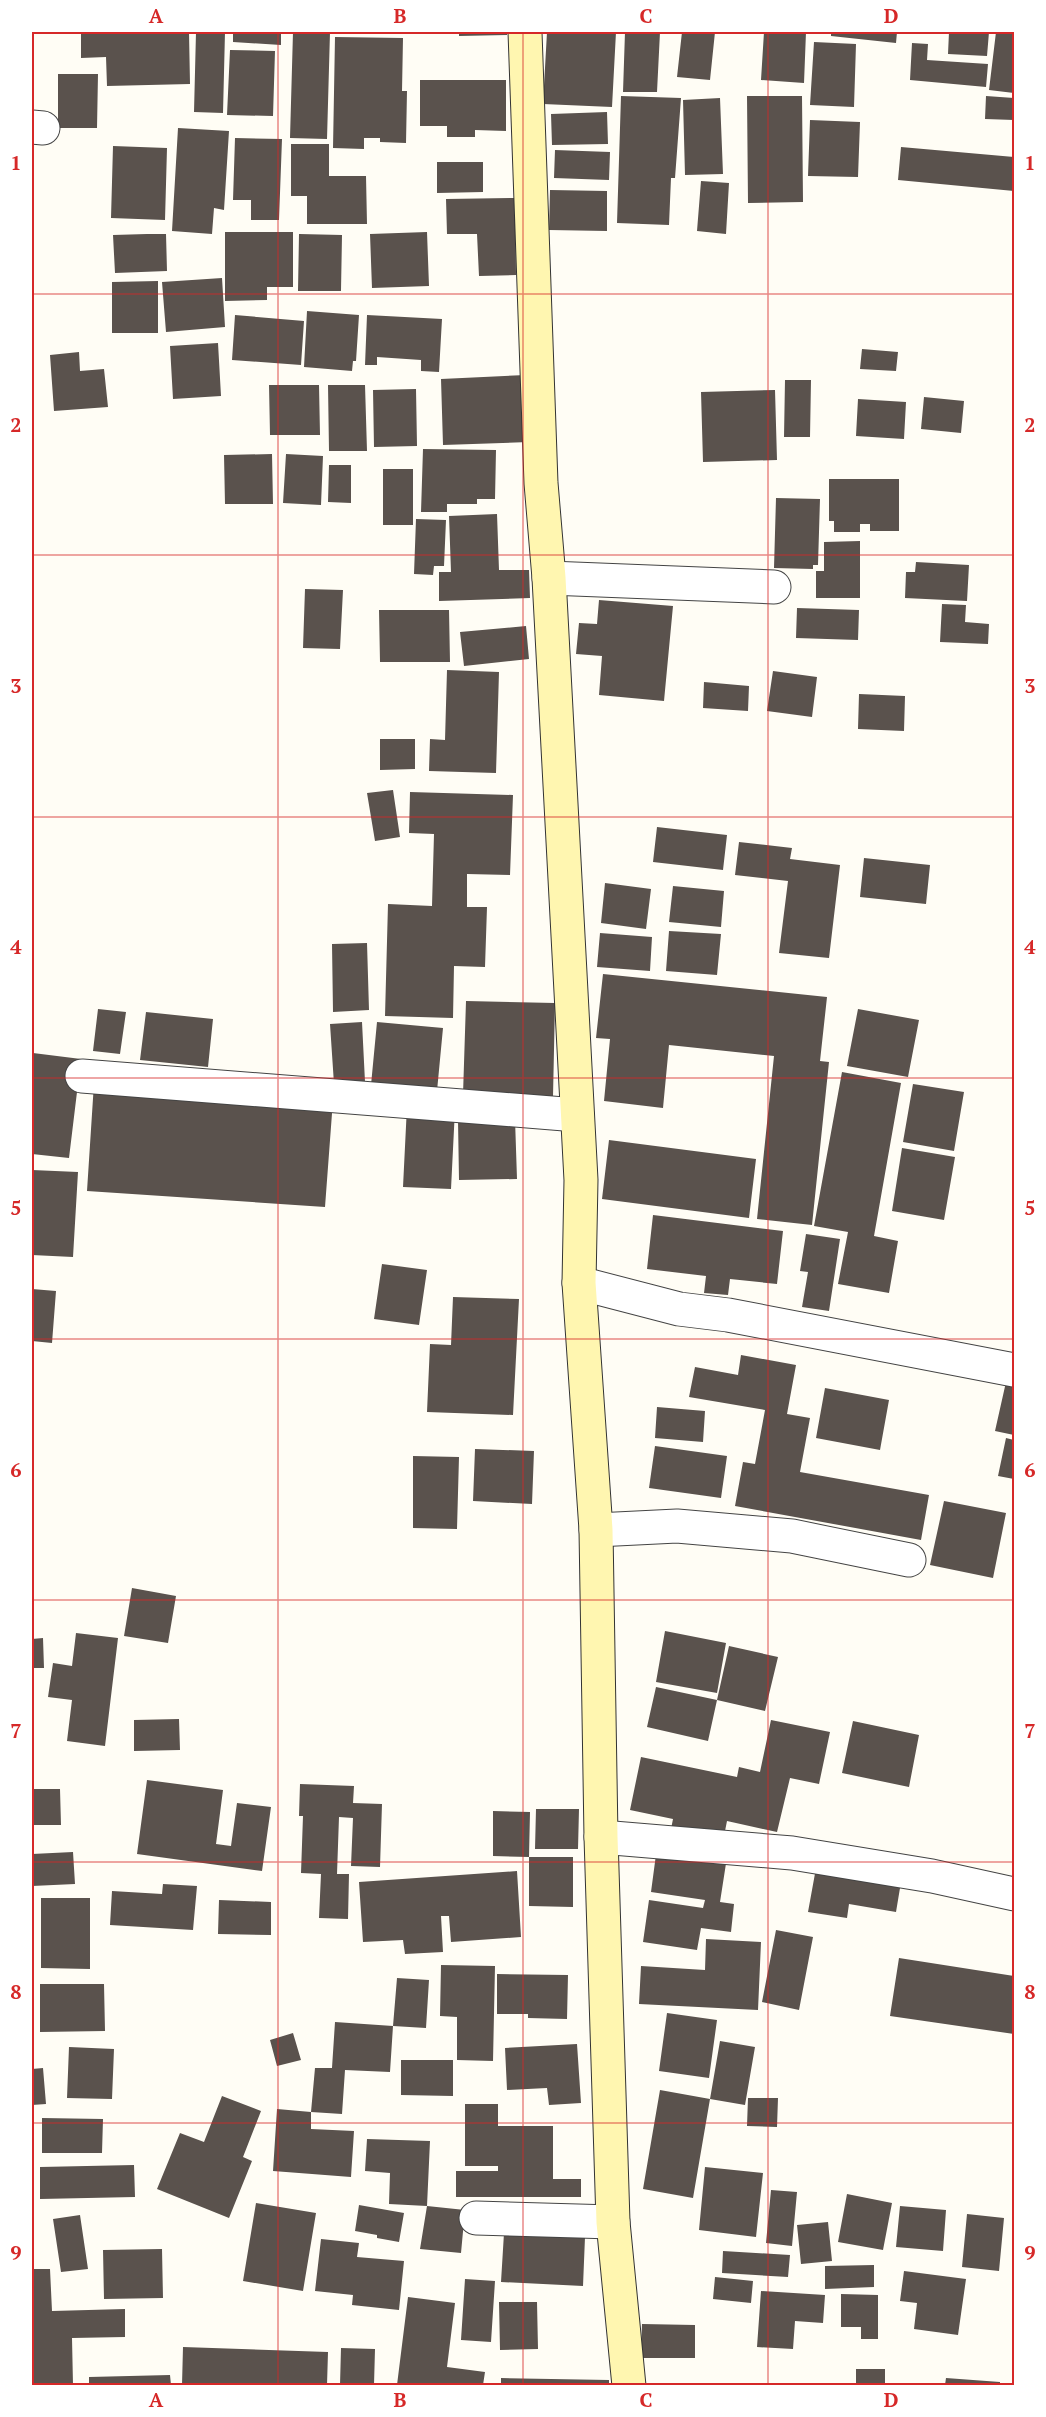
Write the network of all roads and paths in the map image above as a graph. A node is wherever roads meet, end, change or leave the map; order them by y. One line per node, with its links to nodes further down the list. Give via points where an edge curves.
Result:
1 (525, 32): 2 (street, via 541,483)
2 (549, 578): 3 (street); 5 (street)
3 (774, 587)
4 (82, 1076): 5 (street)
5 (577, 1115): 6 (street, via 581,1180)
6 (579, 1283): 7 (street, via 680,1309); 8 (street)
7 (1014, 1370)
8 (596, 1530): 9 (street, via 677,1526 792,1536); 10 (street)
9 (909, 1560)
10 (601, 1837): 11 (street, via 792,1853); 13 (street)
11 (1014, 1894)
12 (476, 2218): 13 (street)
13 (613, 2222): 14 (street)
14 (629, 2385)

